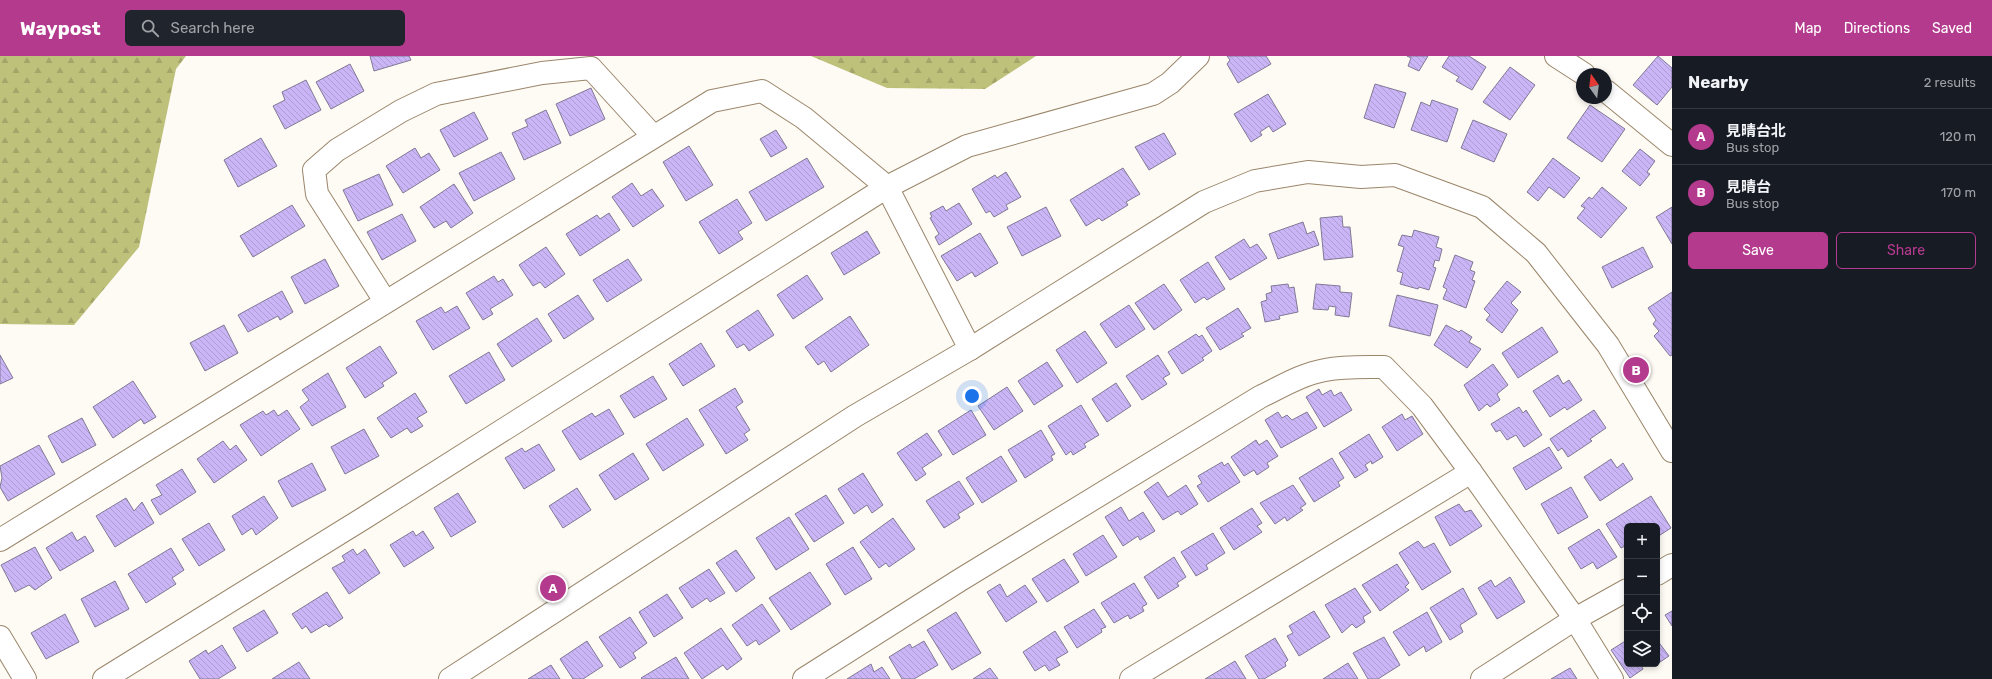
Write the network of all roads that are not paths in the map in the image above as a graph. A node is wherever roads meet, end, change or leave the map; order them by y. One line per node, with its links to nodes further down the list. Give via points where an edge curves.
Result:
1 (1198, 56): 7 (street, via 1153,94 967,146)
2 (1556, 56): 3 (street)
3 (1576, 69)
4 (1612, 96): 6 (street)
5 (653, 136): 7 (street, via 712,101 762,91 804,118); 8 (street); 8 (street, via 591,68 542,73 436,94 401,111 337,150 314,170 317,194)
6 (1672, 145)
7 (887, 187): 9 (street); 19 (street)
8 (385, 301): 12 (street)
9 (970, 349): 10 (street, via 1204,202 1255,181 1308,172 1361,177 1395,175 1482,207 1536,253 1608,345); 20 (street, via 855,416)
10 (1672, 451)
11 (1471, 472): 16 (street); 21 (street, via 1422,406 1384,367 1326,370 1302,376 1260,397 960,580); 22 (street)
12 (0, 540)
13 (1672, 565): 14 (street)
14 (1660, 572)
15 (1624, 592): 16 (street)
16 (1575, 619): 23 (street); 24 (street)
17 (0, 637): 18 (street)
18 (25, 679)
19 (104, 679)
20 (450, 679)
21 (804, 679)
22 (1131, 679)
23 (1482, 679)
24 (1612, 679)

